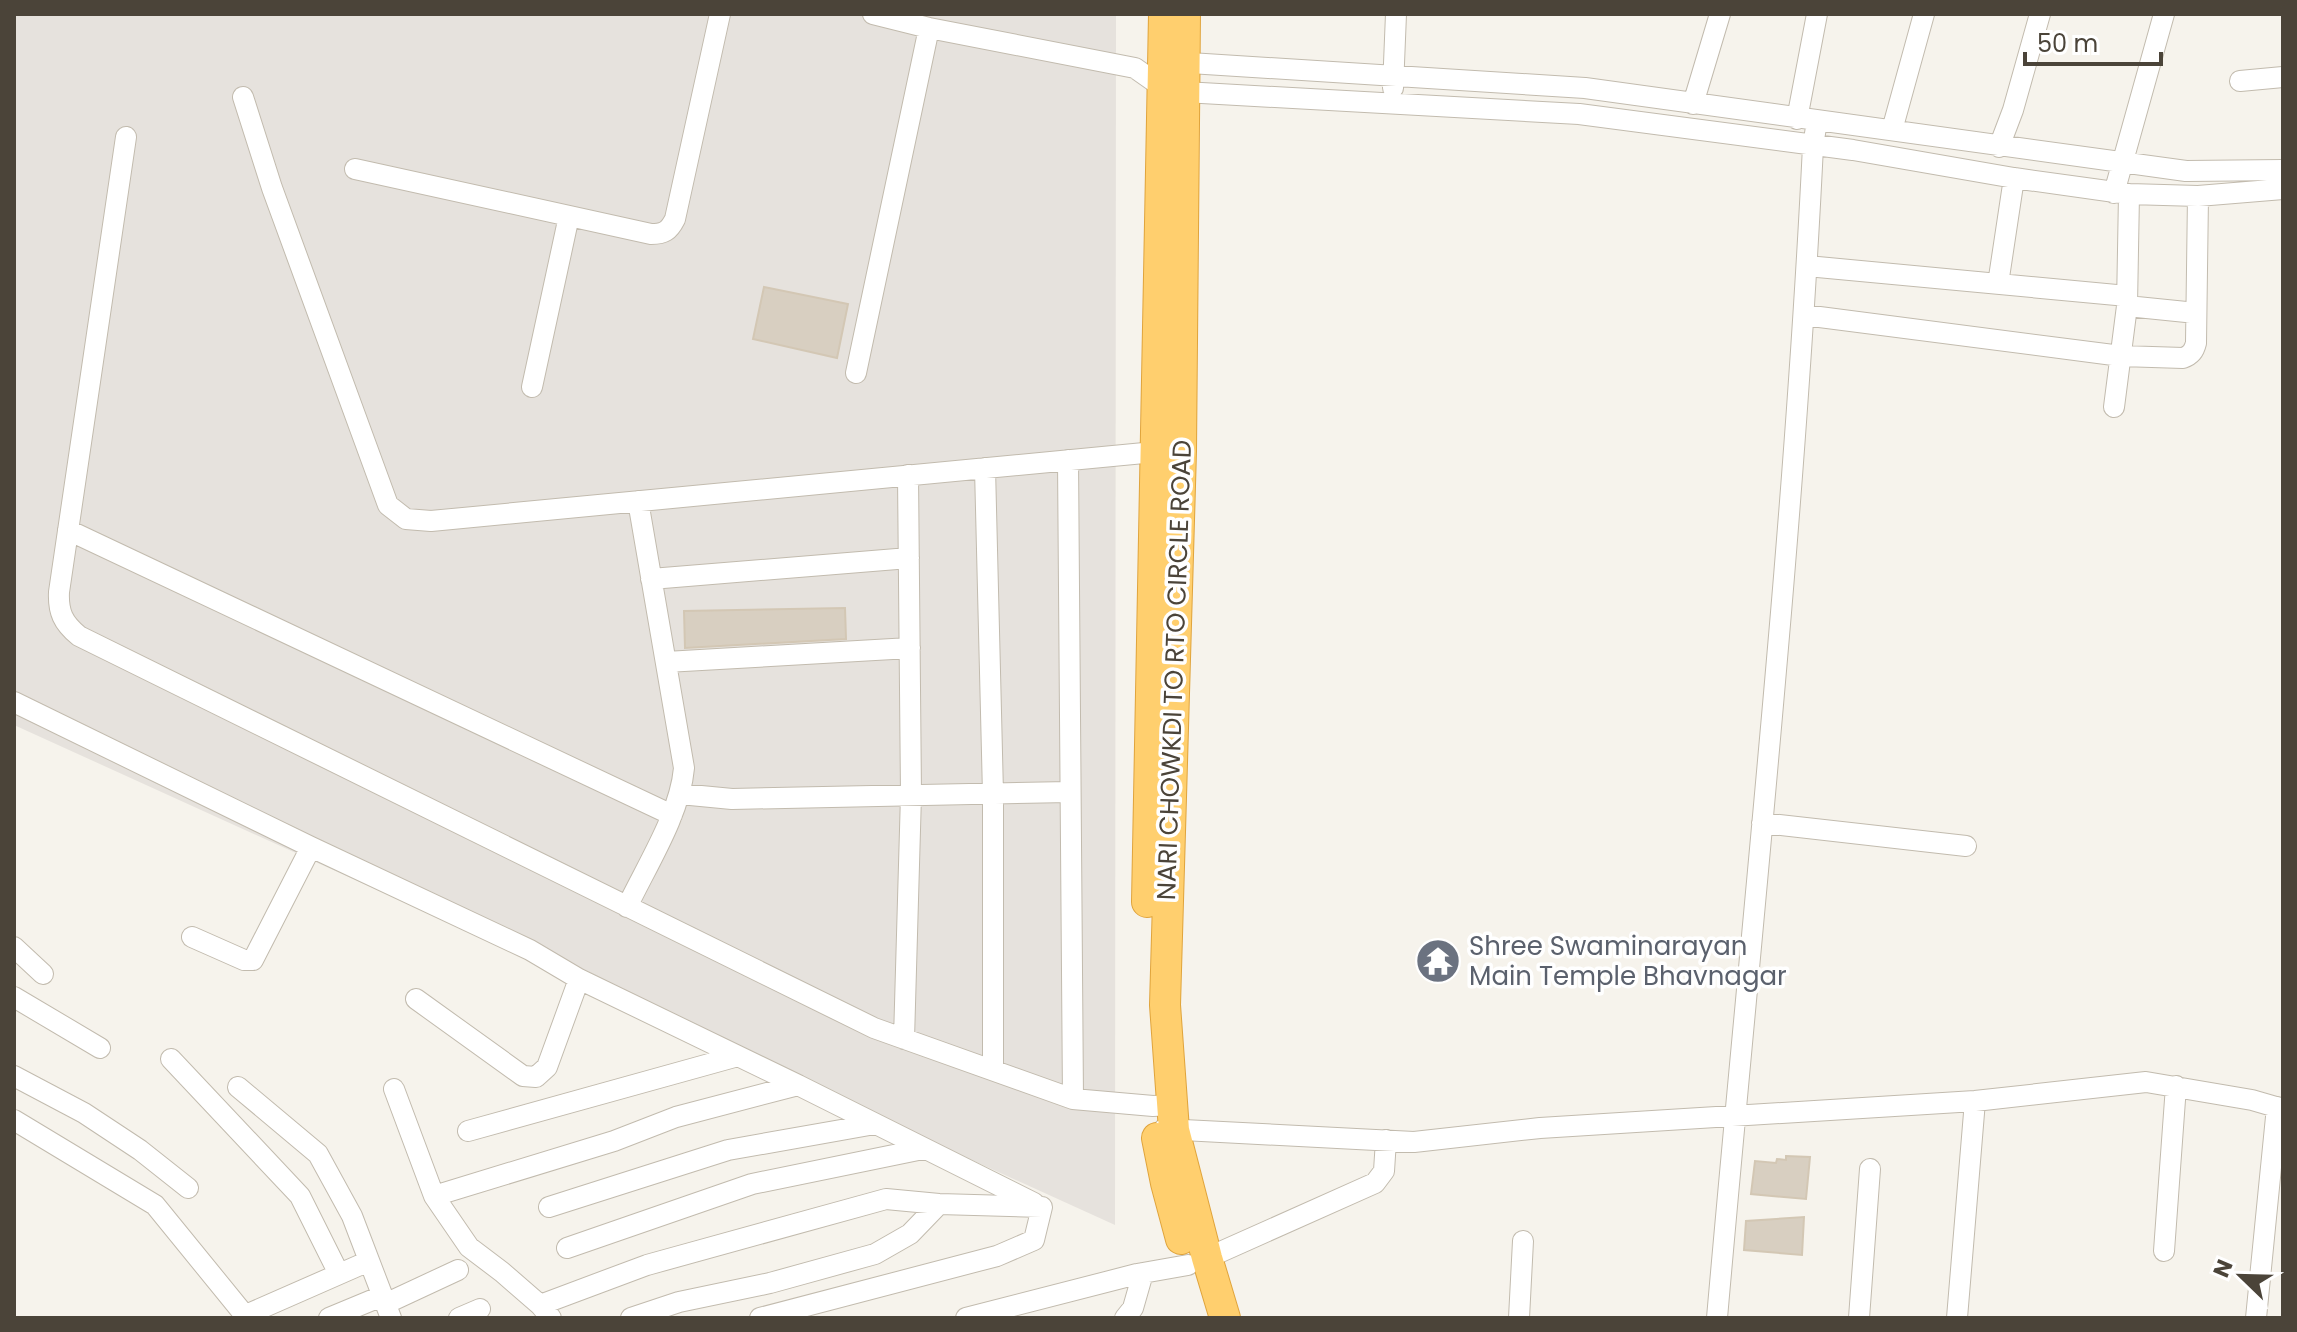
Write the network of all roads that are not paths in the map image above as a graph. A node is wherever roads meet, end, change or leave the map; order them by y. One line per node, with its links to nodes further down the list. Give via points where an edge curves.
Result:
1 (720, 14): 31 (street, via 670,229 651,234)
2 (873, 14): 11 (street)
3 (1164, 14): 12 (highway)
4 (1185, 14): 12 (highway, NARI CHOWKDI TO RTO CIRCLE ROAD)
5 (1396, 14): 13 (street)
6 (1720, 14): 18 (street)
7 (1817, 14): 19 (street)
8 (1924, 14): 20 (street)
9 (2040, 14): 23 (street)
10 (2164, 14): 24 (street)
11 (929, 28): 12 (street); 38 (street)
12 (1165, 74): 13 (street); 17 (street); 41 (highway, NARI CHOWKDI TO RTO CIRCLE ROAD)
13 (1393, 76): 17 (street); 18 (street, via 1573,87)
14 (2283, 77): 15 (street)
15 (2240, 81)
16 (243, 97): 45 (street, via 388,505 406,519 431,521)
17 (1393, 104): 22 (street, via 1579,114)
18 (1693, 104): 19 (street)
19 (1807, 120): 20 (street); 22 (street)
20 (1892, 130): 23 (street)
21 (126, 137): 46 (street)
22 (1813, 146): 27 (street); 32 (street)
23 (1999, 147): 24 (street)
24 (2123, 163): 26 (street, via 2200,172); 29 (street)
25 (355, 169): 31 (street)
26 (2283, 170)
27 (2014, 178): 29 (street); 33 (street)
28 (2283, 189): 30 (street)
29 (2121, 193): 30 (street); 34 (street)
30 (2198, 196): 35 (street)
31 (569, 216): 39 (street)
32 (1807, 266): 33 (street); 36 (street)
33 (1998, 284): 34 (street)
34 (2127, 301): 35 (street); 37 (street)
35 (2196, 313): 37 (street, via 2196,343 2189,356)
36 (1804, 315): 37 (street); 57 (street)
37 (2121, 356): 40 (street)
38 (856, 373)
39 (532, 387)
40 (2114, 407)
41 (1168, 451): 42 (street); 80 (highway, NARI CHOWKDI TO RTO CIRCLE ROAD)
42 (1068, 460): 43 (street); 52 (street)
43 (985, 468): 44 (street); 54 (street)
44 (908, 475): 45 (street); 47 (street)
45 (638, 501): 48 (street)
46 (68, 530): 56 (street); 60 (street, via 58,608 79,636)
47 (909, 558): 48 (street); 49 (street)
48 (651, 579): 50 (street)
49 (910, 648): 50 (street); 55 (street)
50 (666, 662): 53 (street, via 684,768)
51 (14, 702): 59 (street)
52 (1069, 792): 54 (street); 77 (street)
53 (680, 794): 55 (street, via 732,799); 56 (street)
54 (993, 794): 55 (street); 71 (street)
55 (911, 795): 67 (street)
56 (672, 815): 60 (street)
57 (1762, 823): 58 (street); 81 (street)
58 (1966, 846)
59 (311, 847): 61 (street, via 253,960); 64 (street, via 530,950)
60 (627, 907): 67 (street)
61 (192, 937)
62 (14, 947): 63 (street)
63 (43, 974)
64 (579, 979): 66 (street, via 547,1067 536,1077 523,1076); 69 (street)
65 (14, 997): 68 (street)
66 (416, 999)
67 (904, 1039): 71 (street)
68 (100, 1048)
69 (738, 1056): 73 (street); 84 (street)
70 (171, 1059): 100 (street, via 300,1196)
71 (993, 1070): 77 (street)
72 (14, 1076): 88 (street, via 84,1113)
73 (798, 1085): 83 (street); 89 (street, via 676,1117)
74 (2176, 1086): 78 (street, via 2146,1082); 79 (street); 95 (street)
75 (238, 1087): 96 (street, via 318,1154 352,1216)
76 (394, 1089): 89 (street)
77 (1073, 1099): 80 (street)
78 (1975, 1101): 81 (street); 116 (street)
79 (2280, 1108): 117 (street)
80 (1164, 1117): 85 (street); 97 (highway, NARI CHOWKDI TO RTO CIRCLE ROAD)
81 (1735, 1117): 85 (street); 114 (street)
82 (14, 1120): 104 (street, via 155,1205)
83 (875, 1124): 86 (street); 91 (street, via 728,1150)
84 (468, 1131)
85 (1386, 1140): 97 (street, via 1384,1171 1375,1183)
86 (923, 1149): 92 (street); 94 (street, via 748,1185)
87 (1870, 1169): 115 (street)
88 (188, 1188)
89 (434, 1196): 103 (street, via 469,1247)
90 (939, 1204): 92 (street); 103 (street, via 886,1199 647,1265); 107 (street, via 910,1234 875,1254)
91 (549, 1207)
92 (1042, 1207): 108 (street, via 1034,1240 997,1256)
93 (1523, 1241): 113 (street)
94 (567, 1248)
95 (2164, 1251)
96 (369, 1261): 100 (street); 101 (street)
97 (1197, 1262): 99 (street); 111 (highway); 112 (highway, NARI CHOWKDI TO RTO CIRCLE ROAD)
98 (458, 1270): 101 (street)
99 (1143, 1273): 109 (street); 110 (street)
100 (339, 1274): 104 (street)
101 (386, 1306): 105 (street)
102 (480, 1309): 106 (street)
103 (546, 1312)
104 (246, 1317)
105 (329, 1318)
106 (459, 1318)
107 (631, 1318)
108 (760, 1318)
109 (966, 1318)
110 (1125, 1318)
111 (1203, 1318)
112 (1225, 1318)
113 (1519, 1318)
114 (1717, 1318)
115 (1859, 1318)
116 (1957, 1318)
117 (2256, 1318)

